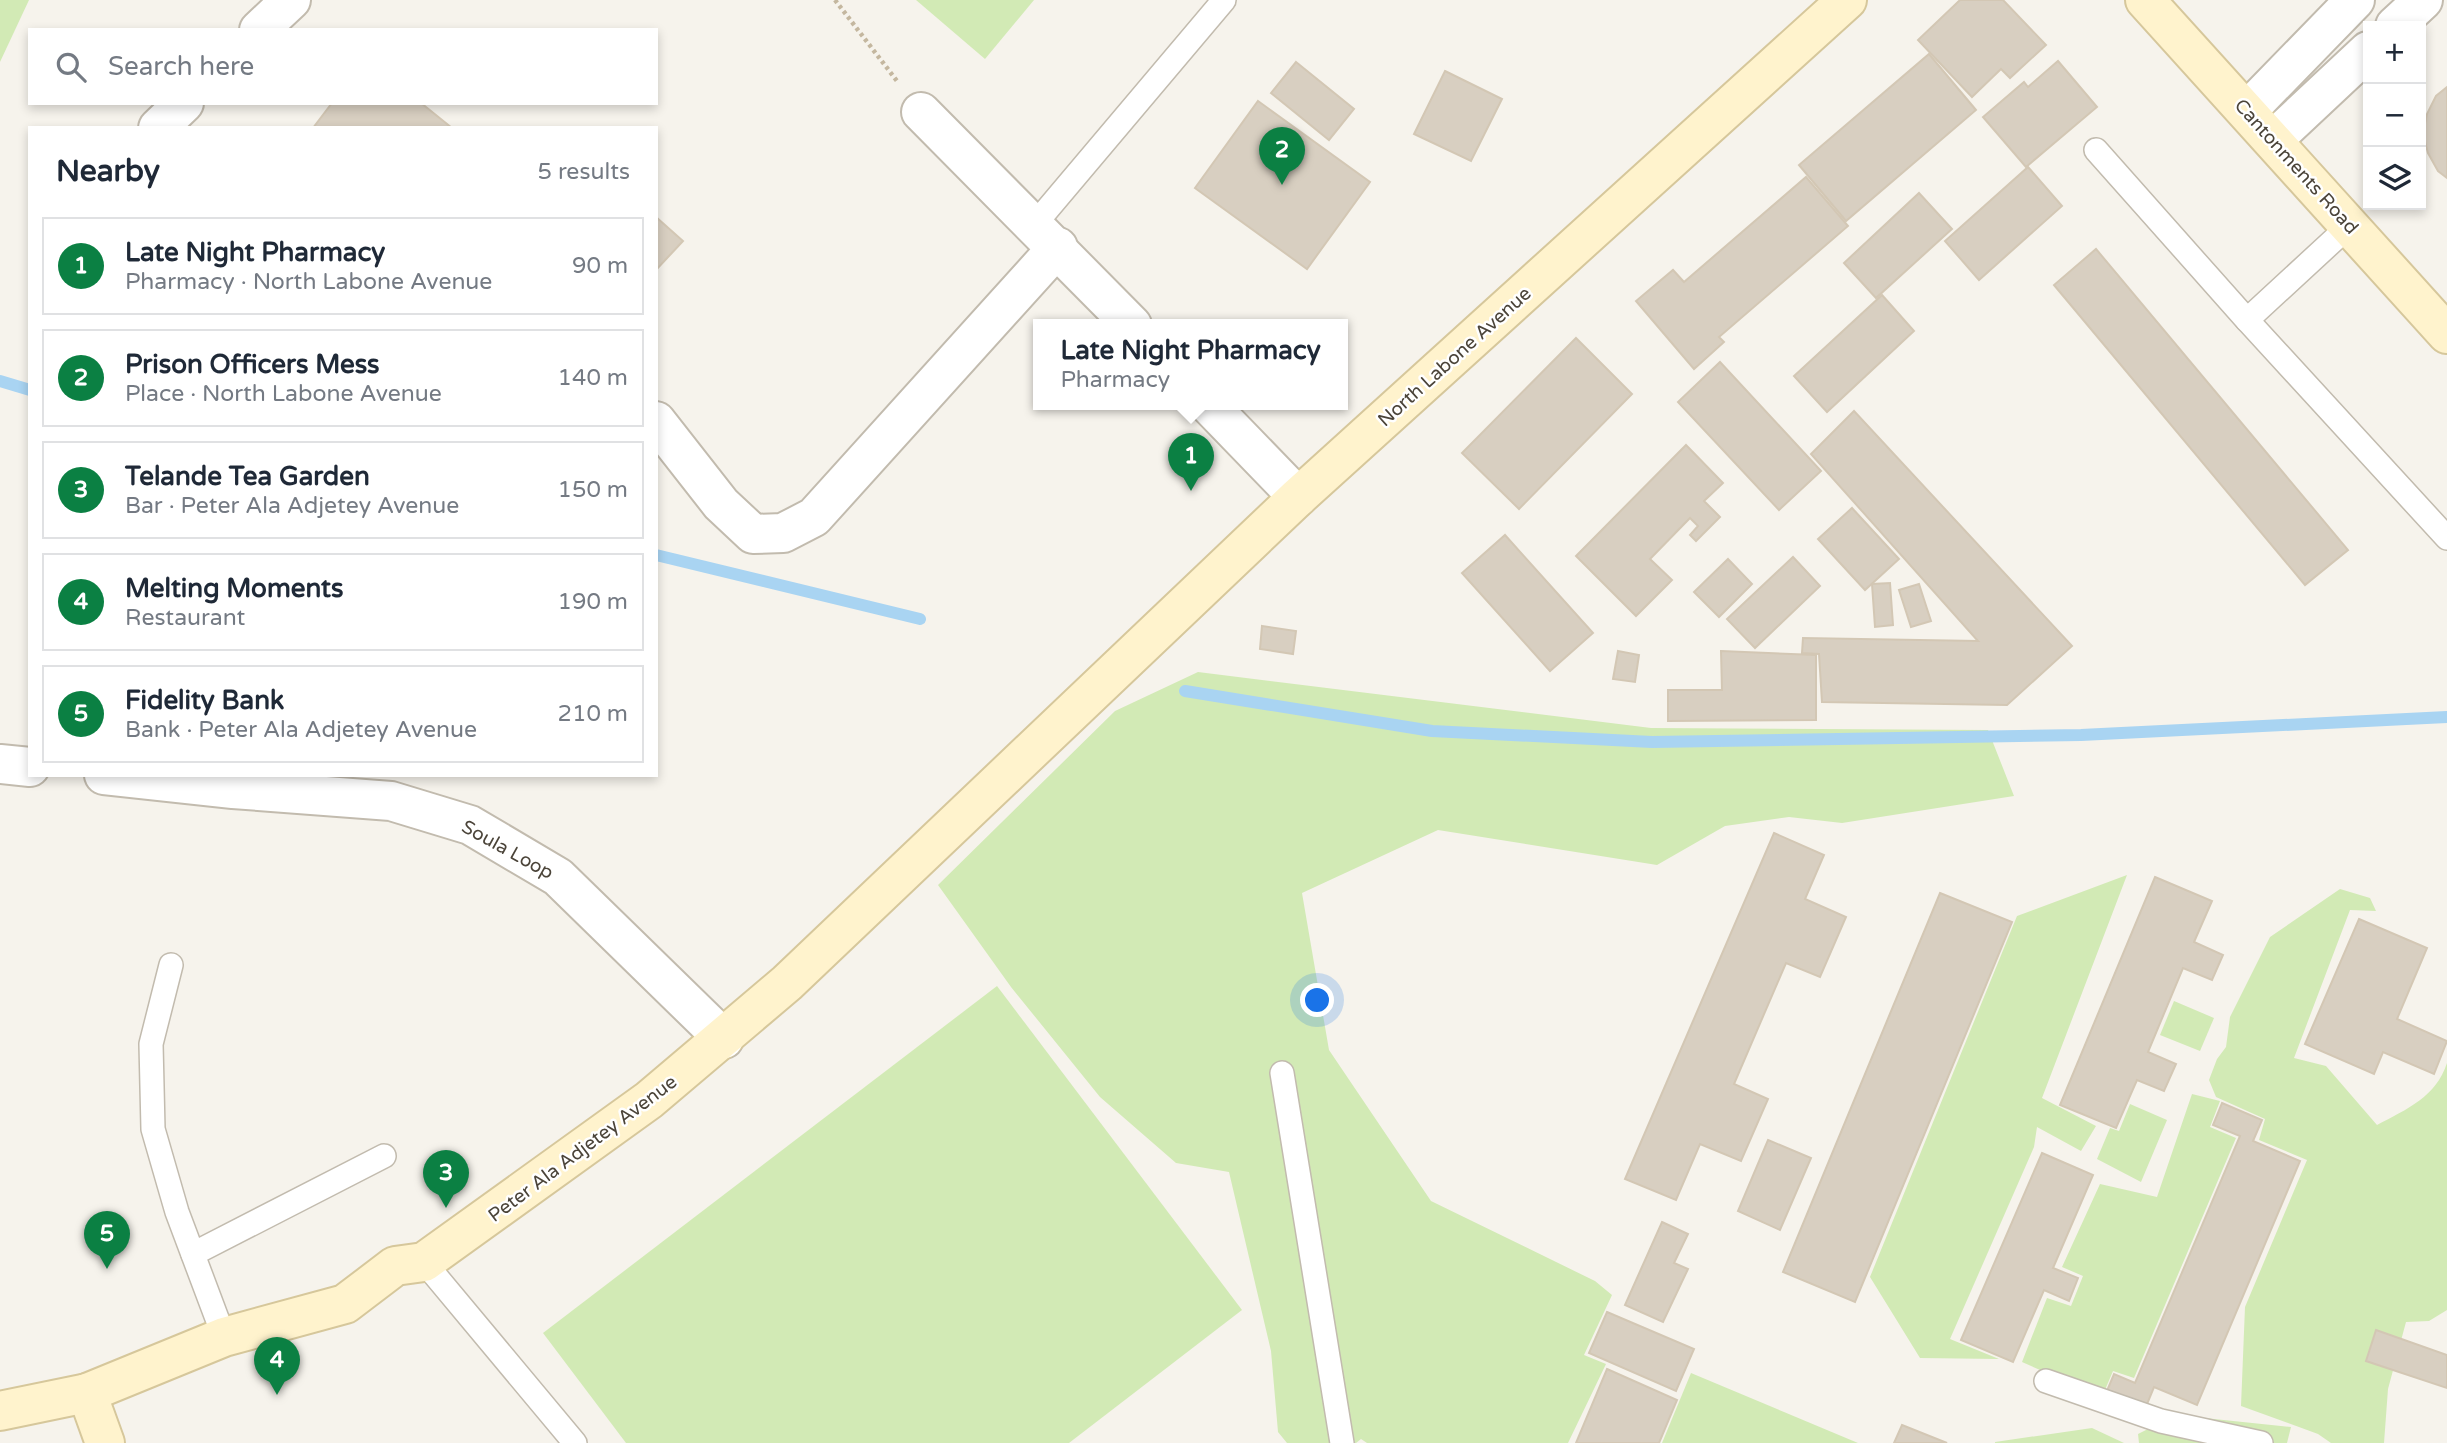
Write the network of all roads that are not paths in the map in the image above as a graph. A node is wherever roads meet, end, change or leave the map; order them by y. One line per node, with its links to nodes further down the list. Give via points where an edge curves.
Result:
1 (1224, 0): 15 (lane)
2 (1847, 0): 21 (street, North Labone Avenue)
3 (2145, 0): 9 (street, Cantonments Road)
4 (2355, 0): 9 (street)
5 (2423, 0): 6 (street)
6 (2400, 21)
7 (2363, 56): 12 (street)
8 (182, 105): 11 (street)
9 (2247, 111): 12 (street, Cantonments Road)
10 (921, 112): 15 (street)
11 (160, 126)
12 (2273, 140): 14 (street, Cantonments Road)
13 (2096, 150): 17 (lane)
14 (2350, 225): 17 (lane); 18 (street, Cantonments Road)
15 (1047, 236): 16 (street); 20 (street, via 814,517 783,533 753,534 721,504)
16 (1126, 319)
17 (2247, 320): 22 (lane)
18 (2447, 334)
19 (1214, 410): 21 (street)
20 (658, 424)
21 (1297, 498): 23 (street, North Labone Avenue)
22 (2447, 538)
23 (1066, 717): 28 (street, Peter Ala Adjetey Avenue)
24 (0, 764): 25 (street)
25 (28, 767)
26 (122, 777): 28 (street, Soula Loop, via 391,801 470,825 558,877)
27 (170, 965): 31 (lane, via 151,1044 153,1129)
28 (724, 1038): 32 (street, Peter Ala Adjetey Avenue, via 649,1100)
29 (1282, 1073): 39 (lane)
30 (384, 1156): 31 (lane)
31 (193, 1254): 33 (lane)
32 (424, 1262): 33 (street, Peter Ala Adjetey Avenue, via 396,1266 345,1304); 38 (lane)
33 (224, 1337): 35 (street, Peter Ala Adjetey Avenue)
34 (2046, 1381): 40 (lane, via 2161,1420)
35 (87, 1393): 36 (street, Peter Ala Adjetey Avenue); 37 (street)
36 (0, 1411)
37 (105, 1443)
38 (575, 1443)
39 (1342, 1443)
40 (2261, 1443)

